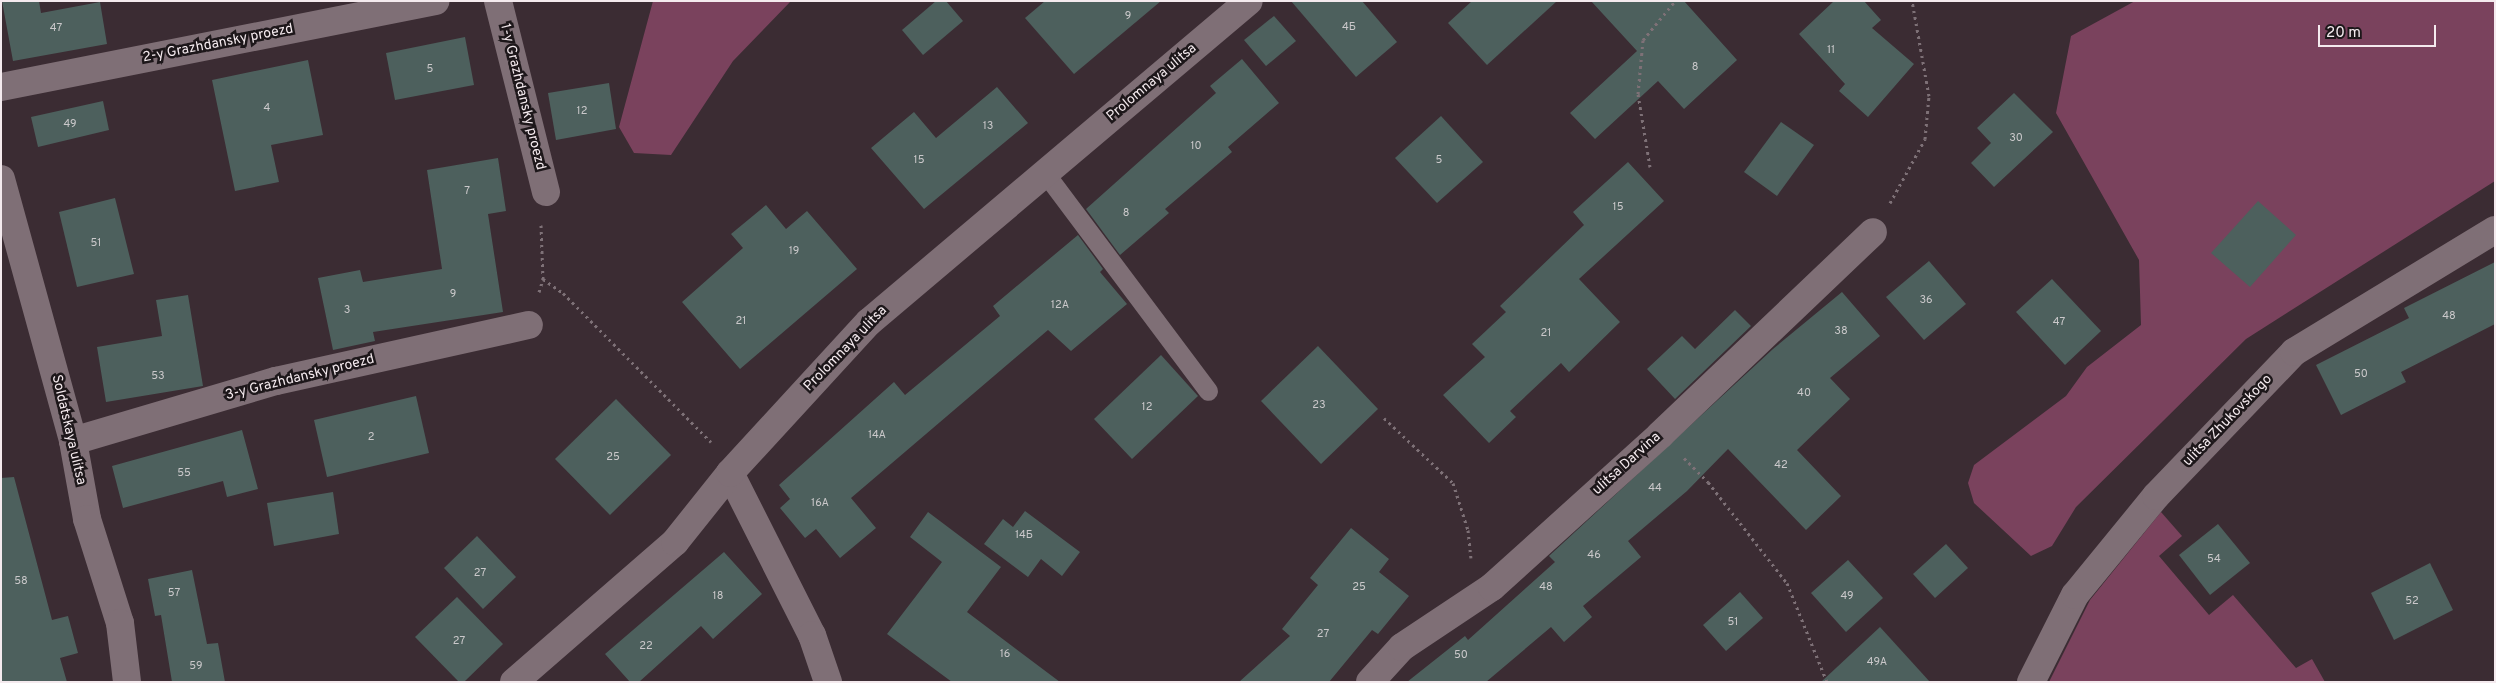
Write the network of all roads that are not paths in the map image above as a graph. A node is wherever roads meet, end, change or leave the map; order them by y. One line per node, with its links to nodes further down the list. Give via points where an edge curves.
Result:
1 (436, 1): 4 (street, 2-y Grazhdansky proezd)
2 (498, 1): 7 (street, 1-y Grazhdansky proezd)
3 (1249, 1): 5 (street, Prolomnaya ulitsa)
4 (1, 87)
5 (1045, 173): 11 (lane); 13 (street, Prolomnaya ulitsa, via 869,322)
6 (1, 179): 12 (street, Soldatskaya ulitsa)
7 (546, 192)
8 (2495, 230): 18 (street, ulitsa Zhukovskogo, via 2294,352 2156,496 2075,595)
9 (1873, 232): 17 (street, ulitsa Darvina, via 1660,435 1472,601 1402,647)
10 (529, 324): 12 (street, 3-y Grazhdansky proezd, via 276,381)
11 (1208, 391)
12 (73, 441): 14 (street, Soldatskaya ulitsa, via 87,519 120,623)
13 (730, 473): 15 (street, Prolomnaya ulitsa, via 675,542); 16 (street, via 812,636)
14 (127, 682)
15 (514, 682)
16 (828, 682)
17 (1370, 682)
18 (2031, 682)

